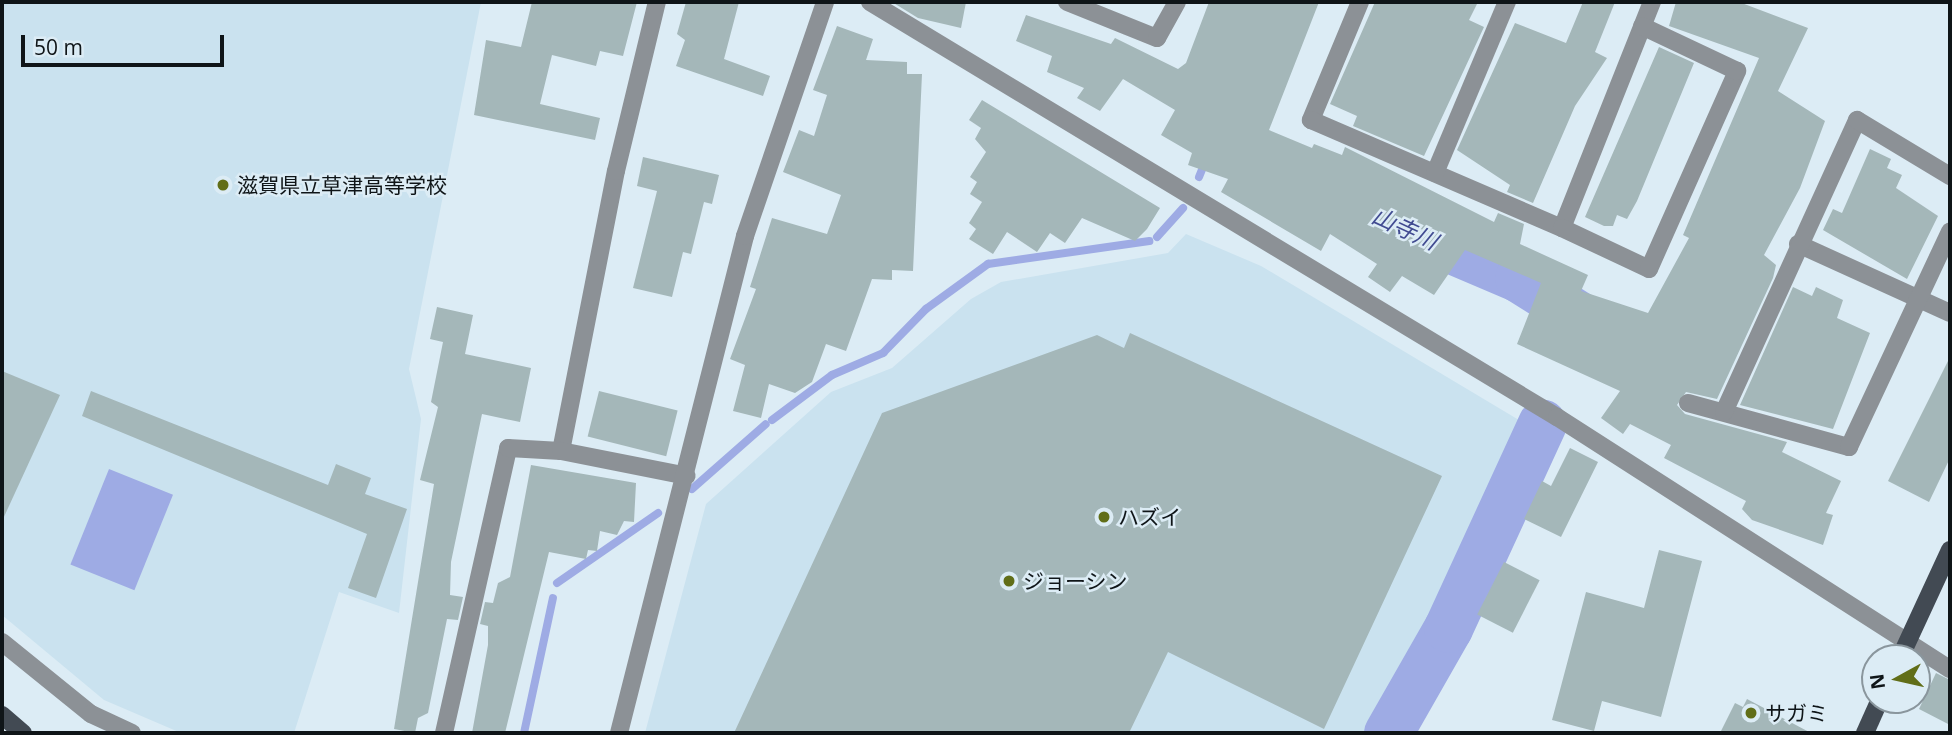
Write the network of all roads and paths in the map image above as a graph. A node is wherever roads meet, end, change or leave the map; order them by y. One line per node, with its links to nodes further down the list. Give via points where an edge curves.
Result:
1 (657, 2): 19 (street)
2 (825, 2): 20 (street, via 746,236)
3 (870, 2): 23 (street, via 1557,417)
4 (1067, 2): 5 (street, via 1157,38)
5 (1177, 2)
6 (1360, 2): 10 (street, via 1311,120)
7 (1507, 2): 10 (street)
8 (1652, 2): 9 (street)
9 (1642, 26): 12 (street); 12 (street, via 1737,71 1649,269)
10 (1434, 173): 12 (street)
11 (1950, 176): 14 (street, via 1857,120)
12 (1562, 228)
13 (1950, 230): 15 (street)
14 (1798, 244): 15 (street); 18 (street)
15 (1921, 297): 16 (street); 18 (street, via 1849,447)
16 (1950, 313)
17 (1688, 403): 18 (street)
18 (1724, 412)
19 (561, 451): 20 (street); 31 (street, via 508,448)
20 (687, 476): 32 (street)
21 (1950, 550): 24 (main road)
22 (2, 642): 30 (street, via 91,714)
23 (1891, 644)
24 (1907, 644)
25 (1931, 662): 26 (street)
26 (1950, 669)
27 (1874, 714): 33 (main road)
28 (2, 715): 29 (main road)
29 (23, 733)
30 (132, 733)
31 (444, 733)
32 (619, 733)
33 (1865, 733)

